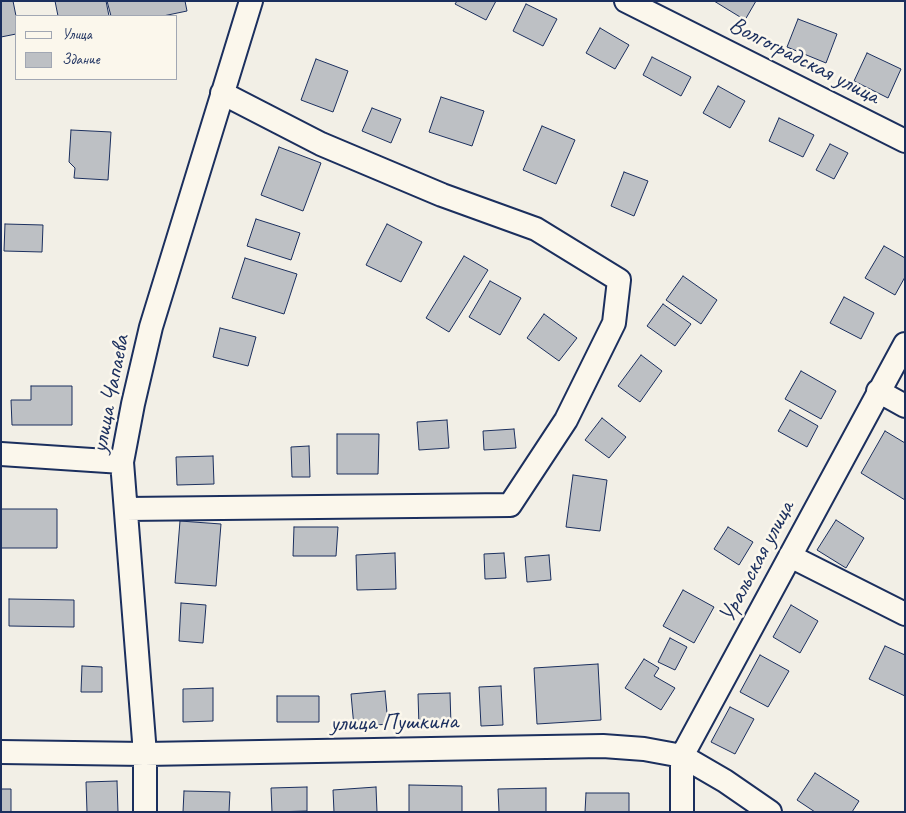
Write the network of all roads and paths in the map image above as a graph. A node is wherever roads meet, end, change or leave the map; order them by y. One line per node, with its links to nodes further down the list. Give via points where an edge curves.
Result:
1 (251, 1): 3 (street, улица Чапаева)
2 (626, 1): 4 (street, Волгоградская улица)
3 (222, 93): 9 (street, улица Чапаева, via 151,327); 10 (street, via 330,147 442,195 536,229 619,280 614,323 566,420 510,505)
4 (905, 141)
5 (905, 344): 6 (street, Уральская улица)
6 (878, 391): 7 (street); 11 (street, Уральская улица)
7 (905, 406)
8 (1, 454): 9 (street)
9 (122, 462): 10 (street, улица Чапаева)
10 (126, 510): 14 (street, улица Чапаева)
11 (790, 556): 12 (street); 15 (street, Уральская улица)
12 (905, 614)
13 (1, 752): 14 (street, улица Пушкина)
14 (145, 754): 15 (street, улица Пушкина, via 603,746); 16 (street, улица Чапаева)
15 (682, 756): 17 (street, Уральская улица); 18 (street, улица Пушкина)
16 (145, 812)
17 (682, 812)
18 (770, 812)

